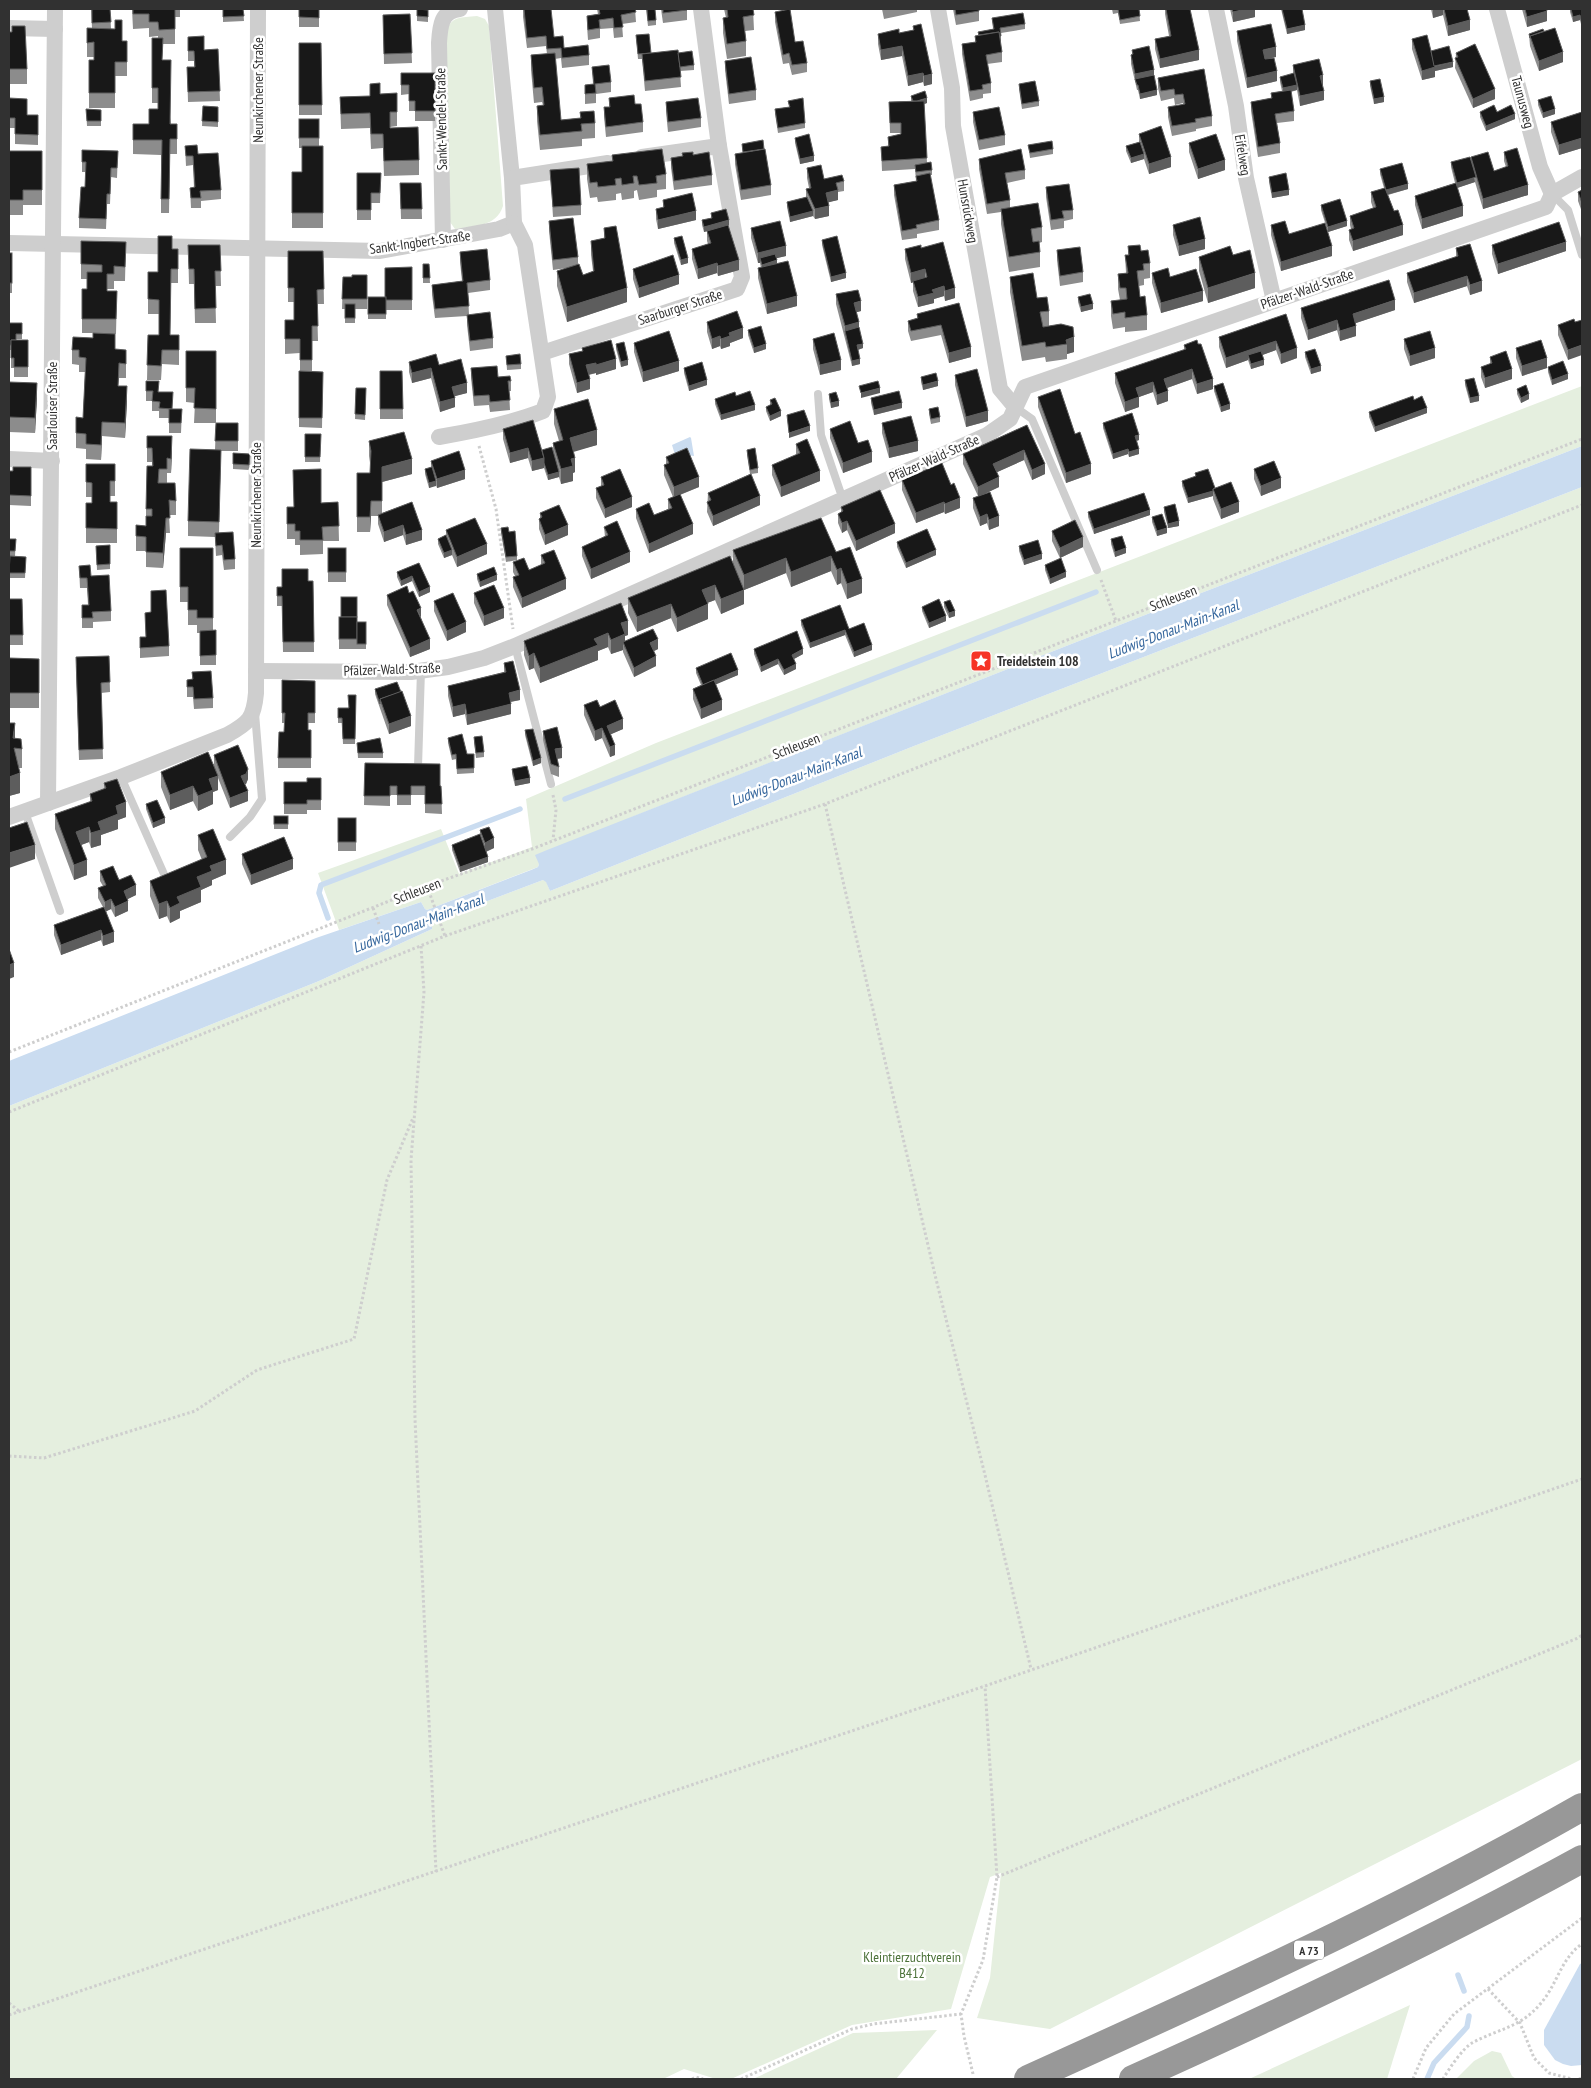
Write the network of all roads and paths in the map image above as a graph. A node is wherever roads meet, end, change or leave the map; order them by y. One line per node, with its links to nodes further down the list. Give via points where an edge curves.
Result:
1 (55, 9): 10 (street, Saarlouiser Straße)
2 (258, 9): 19 (street, Neunkirchener Straße)
3 (460, 9): 16 (street, Sankt-Wendel-Straße, via 445,14 440,23)
4 (495, 9): 13 (street)
5 (701, 9): 11 (street)
6 (938, 9): 24 (street, Hunsrückweg, via 952,88 953,126 1000,389)
7 (1216, 9): 21 (street, Eifelweg, via 1236,106 1246,178)
8 (1497, 9): 14 (street, Taunusweg, via 1540,166)
9 (9, 28): 10 (street)
10 (55, 28): 18 (street, Saarlouiser Straße)
11 (719, 146): 13 (street); 22 (street, Saarburger Straße, via 742,277 737,289)
12 (1582, 177): 14 (street, Pfälzer-Wald-Straße)
13 (512, 178): 15 (street)
14 (1552, 194): 20 (lane, via 1568,210); 21 (street, Pfälzer-Wald-Straße, via 1546,207)
15 (514, 223): 16 (street, Sankt-Ingbert-Straße); 22 (street, via 525,245)
16 (443, 240): 19 (street, Sankt-Ingbert-Straße, via 380,250)
17 (9, 243): 18 (street, Sankt-Ingbert-Straße)
18 (52, 244): 19 (street, Sankt-Ingbert-Straße); 29 (street, Saarlouiser Straße)
19 (257, 249): 38 (street, Neunkirchener Straße)
20 (1582, 255)
21 (1274, 301): 24 (street, Pfälzer-Wald-Straße, via 1032,384 1025,387)
22 (542, 353): 25 (street, via 548,397 543,411)
23 (818, 394): 30 (lane, via 821,436)
24 (1015, 407): 30 (street, Pfälzer-Wald-Straße, via 1010,419 987,435); 32 (lane, via 1032,419)
25 (475, 431): 26 (street); 34 (path, via 496,509)
26 (439, 437)
27 (1582, 439): 33 (path, Schleusen)
28 (9, 459): 29 (street)
29 (52, 461): 36 (street, Saarlouiser Straße)
30 (845, 498): 34 (street, Pfälzer-Wald-Straße)
31 (1582, 505): 44 (path)
32 (1097, 570): 33 (path)
33 (1116, 621): 48 (path, Schleusen)
34 (515, 646): 37 (street, Pfälzer-Wald-Straße, via 484,658); 42 (lane)
35 (34, 662): 36 (street)
36 (50, 663): 43 (street, Saarlouiser Straße)
37 (421, 670): 38 (street, Pfälzer-Wald-Straße); 40 (lane)
38 (256, 671): 39 (street, Neunkirchener Straße)
39 (255, 711): 41 (street, via 244,726 227,736); 47 (lane, via 262,800)
40 (418, 767)
41 (120, 777): 43 (street); 49 (lane)
42 (550, 784): 48 (path, via 556,810)
43 (48, 804): 45 (street)
44 (825, 804): 54 (path); 62 (path)
45 (25, 812): 46 (street); 52 (lane)
46 (9, 817)
47 (230, 837)
48 (553, 840): 50 (path, Schleusen)
49 (164, 874)
50 (427, 886): 51 (path, Schleusen); 54 (path)
51 (373, 908): 53 (path); 56 (path, Schleusen)
52 (60, 911)
53 (379, 924)
54 (444, 936): 55 (path)
55 (421, 946): 57 (path); 58 (path, via 424,992)
56 (9, 1052)
57 (9, 1112)
58 (415, 1114): 59 (path, via 387,1180 354,1339 257,1370 195,1411 44,1458); 66 (path, via 411,1160 415,1419)
59 (9, 1456)
60 (1582, 1479): 62 (path)
61 (1582, 1635): 67 (path)
62 (1031, 1669): 63 (path)
63 (985, 1686): 66 (path); 67 (path)
64 (1582, 1807): 80 (highway, A 73, via 1374,1918)
65 (1582, 1859): 81 (highway, via 1313,1996)
66 (436, 1872): 72 (path)
67 (997, 1877): 73 (path, via 983,1960)
68 (1582, 1918): 70 (path)
69 (1582, 1944): 75 (path, via 1572,1951 1541,2003)
70 (1488, 1989): 75 (path); 82 (path, via 1454,2014 1426,2048)
71 (9, 2003): 72 (path)
72 (19, 2011): 74 (path)
73 (961, 2014): 76 (path); 79 (path, via 852,2029)
74 (9, 2015)
75 (1520, 2023): 83 (path, via 1470,2044); 84 (path, via 1534,2058 1549,2073)
76 (973, 2074)
77 (692, 2079): 78 (path)
78 (704, 2079)
79 (741, 2079)
80 (1028, 2079)
81 (1133, 2079)
82 (1413, 2079)
83 (1444, 2079)
84 (1572, 2079)

